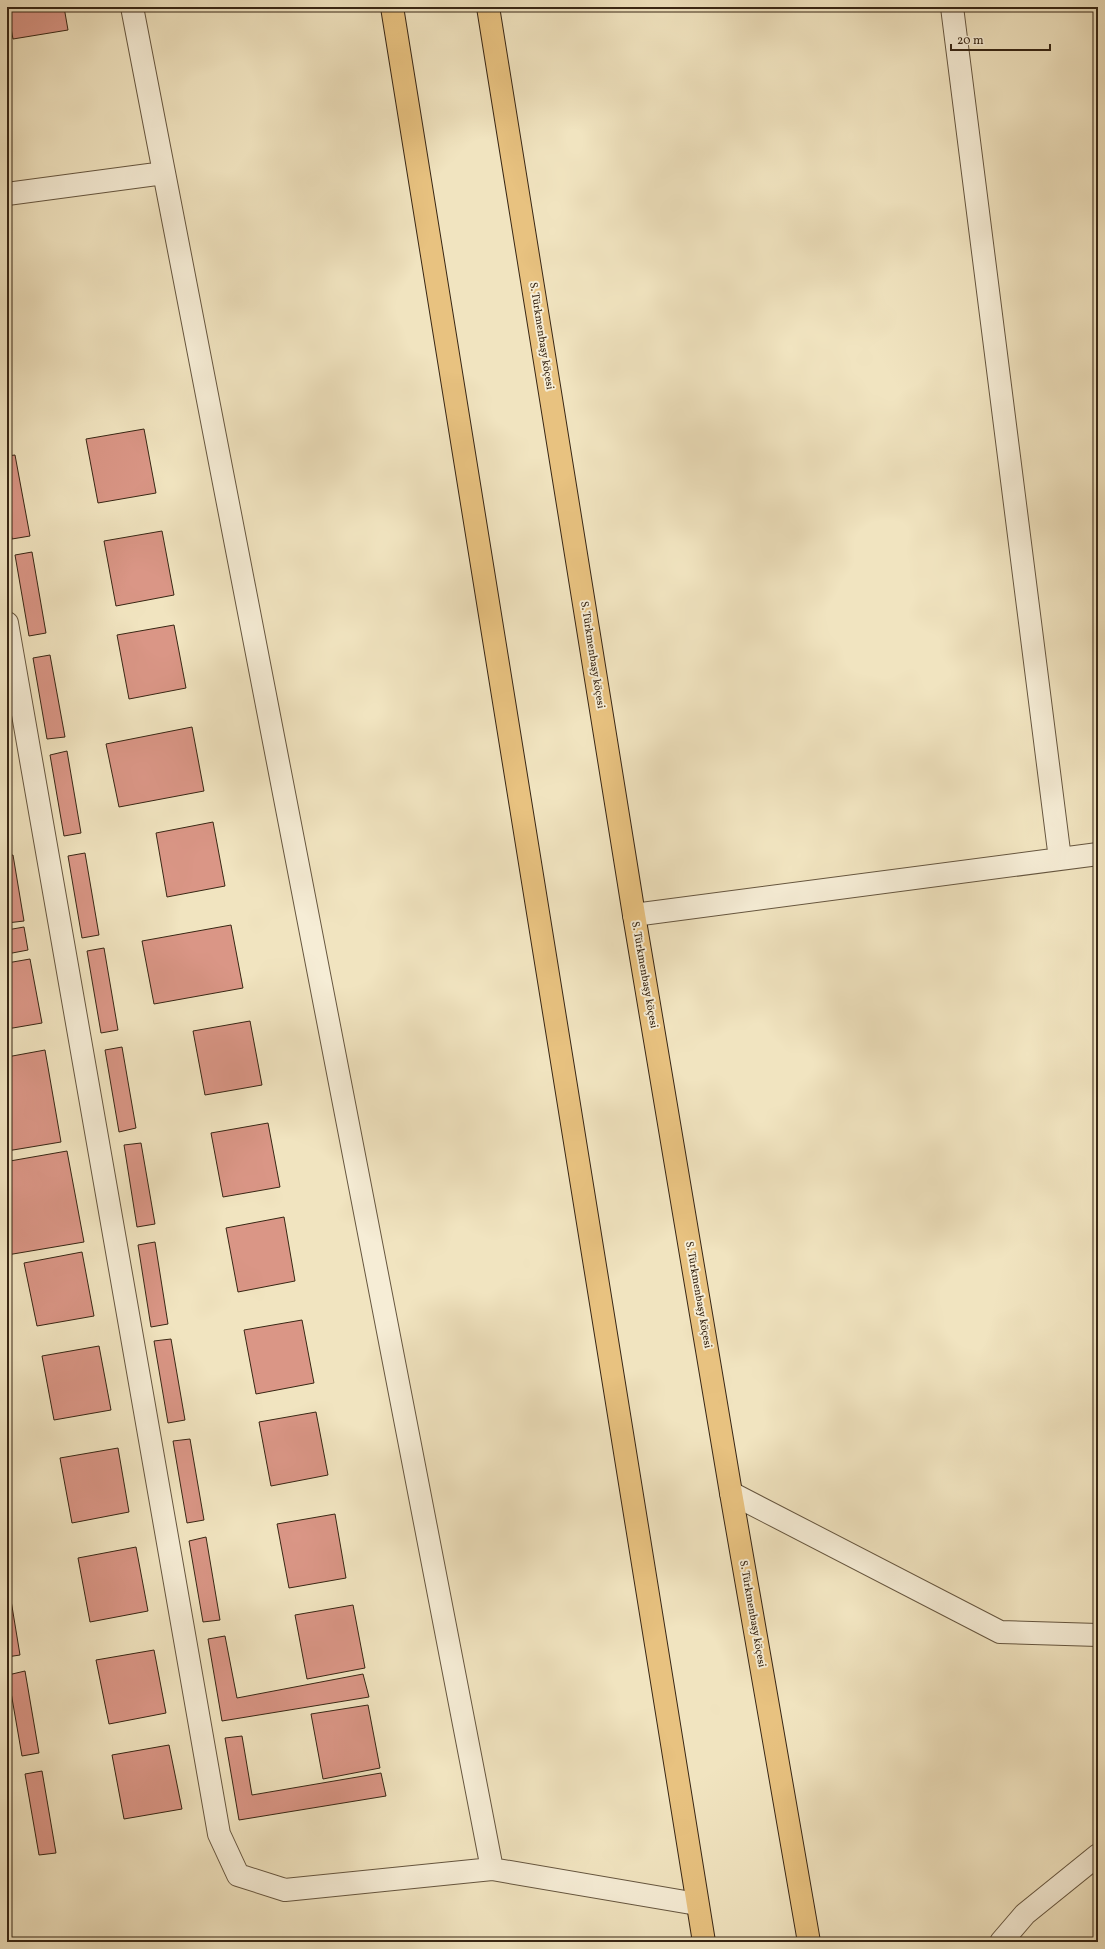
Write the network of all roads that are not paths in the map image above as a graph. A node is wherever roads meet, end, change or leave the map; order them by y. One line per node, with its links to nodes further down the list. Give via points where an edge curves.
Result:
1 (132, 7): 5 (street)
2 (392, 7): 15 (highway)
3 (488, 7): 10 (highway, S. Türkmenbaşy köçesi)
4 (952, 7): 9 (street)
5 (164, 172): 6 (street); 14 (street)
6 (7, 194)
7 (7, 623): 14 (street, via 219,1834 238,1875 285,1890)
8 (1098, 854): 9 (street)
9 (1060, 859): 10 (street)
10 (634, 915): 11 (highway, S. Türkmenbaşy köçesi)
11 (731, 1493): 12 (street, via 1000,1632); 17 (highway, S. Türkmenbaşy köçesi)
12 (1098, 1635)
13 (1098, 1855): 18 (street, via 1025,1914)
14 (492, 1869): 15 (street)
15 (697, 1904): 16 (highway)
16 (704, 1942)
17 (809, 1942)
18 (1001, 1942)

